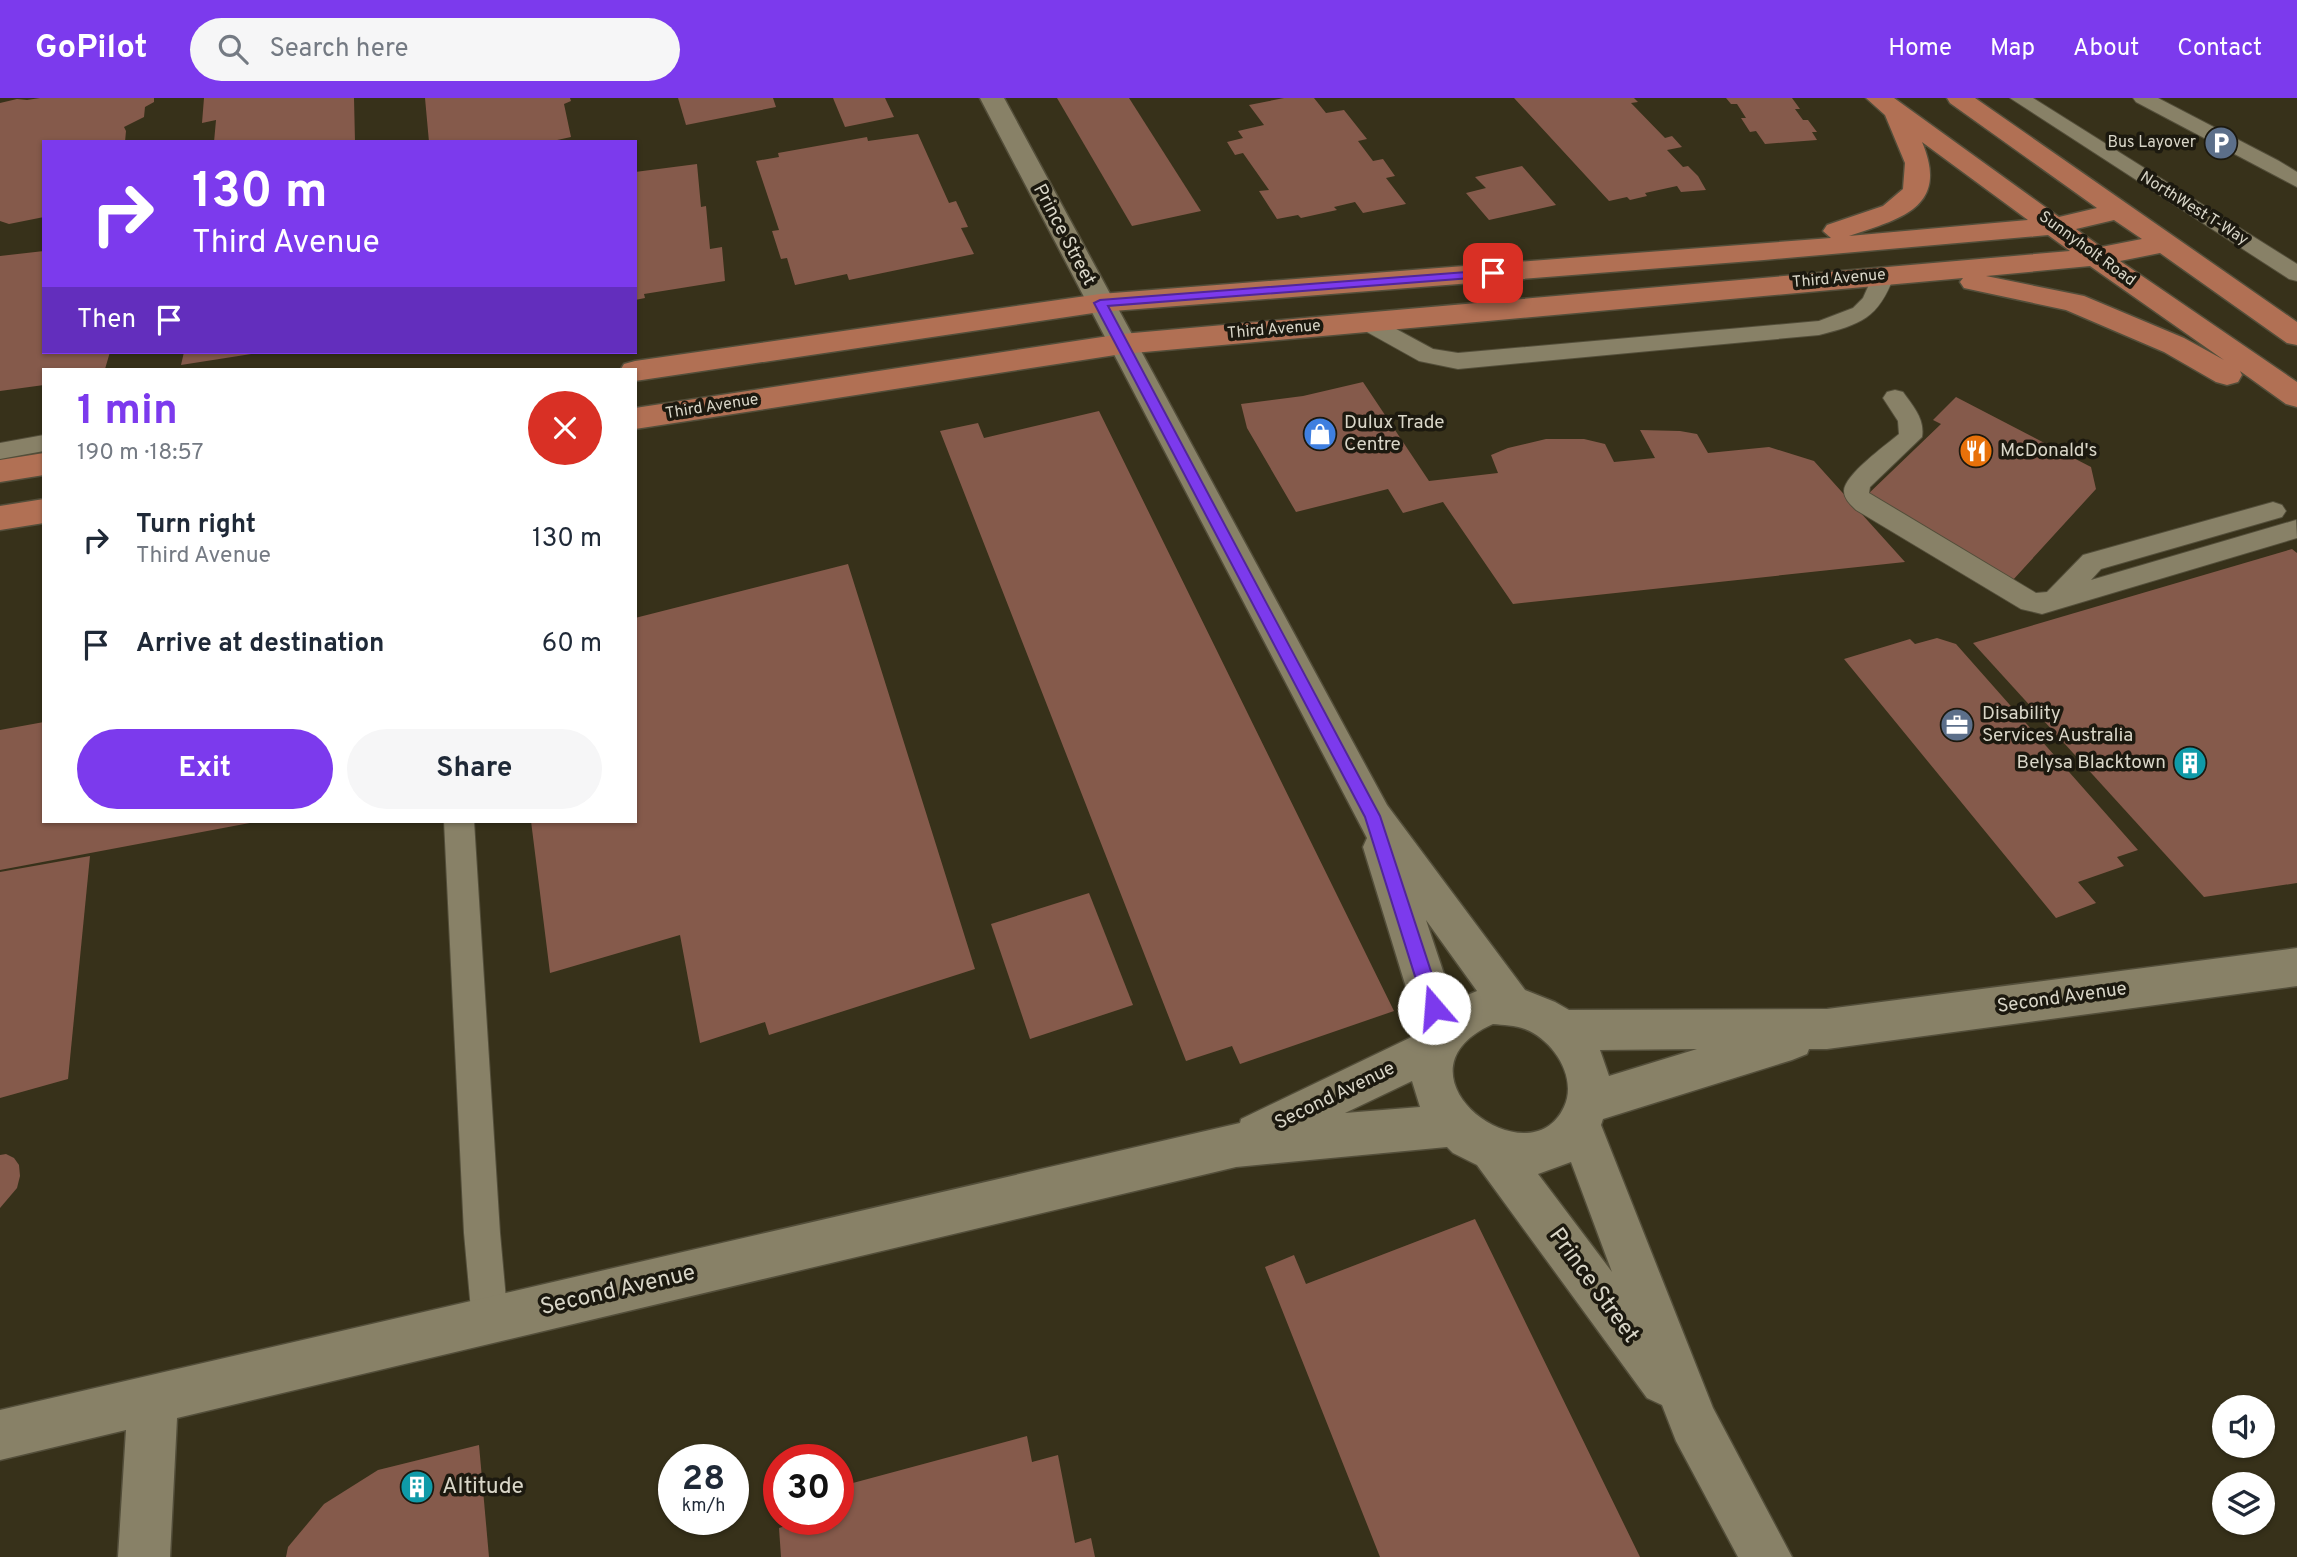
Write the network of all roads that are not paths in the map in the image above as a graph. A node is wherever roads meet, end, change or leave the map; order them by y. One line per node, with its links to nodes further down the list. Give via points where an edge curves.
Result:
1 (992, 98): 15 (street, Prince Street)
2 (1959, 98): 7 (main road)
3 (2020, 98): 13 (lane, NorthWest T-Way)
4 (2143, 98): 6 (lane)
5 (1888, 106): 8 (main road, Sunnyholt Road); 10 (main road, Third Avenue, via 1911,143 1919,172 1911,199 1893,212)
6 (2297, 181)
7 (2119, 211): 8 (main road, Third Avenue); 9 (main road)
8 (2056, 226): 10 (main road, Third Avenue); 11 (main road, Sunnyholt Road)
9 (2166, 243): 11 (main road, Third Avenue); 17 (main road)
10 (1764, 252): 15 (main road, Third Avenue)
11 (2096, 257): 12 (main road, Third Avenue); 20 (main road, Sunnyholt Road)
12 (1916, 272): 14 (main road, Third Avenue); 23 (main road, Third Avenue, via 2024,289 2106,314 2174,345)
13 (2297, 274)
14 (1883, 275): 16 (main road, Third Avenue); 16 (lane, via 1866,311 1819,328 1507,357 1440,360)
15 (1100, 303): 18 (street, Prince Street); 19 (main road, Third Avenue)
16 (1366, 322): 18 (main road, Third Avenue)
17 (2297, 336)
18 (1122, 344): 22 (main road, Third Avenue); 33 (street, Prince Street)
19 (637, 371)
20 (2297, 397)
21 (1895, 398): 32 (lane, via 1911,420 1910,438 1860,482 1857,496 2030,602)
22 (637, 419)
23 (2297, 420)
24 (42, 443): 25 (lane)
25 (0, 451)
26 (42, 464): 27 (main road)
27 (0, 471)
28 (2273, 510): 32 (lane, via 2092,562)
29 (42, 512): 30 (main road)
30 (0, 518)
31 (2295, 529): 32 (lane)
32 (2055, 600)
33 (1373, 816): 36 (street, Prince Street); 39 (street, Prince Street)
34 (459, 823): 44 (lane)
35 (2297, 967): 37 (street, Second Avenue)
36 (1511, 1005): 38 (street, via 1546,1018); 39 (street, via 1472,1010 1455,1019)
37 (1827, 1029): 38 (street, Second Avenue); 40 (street, Second Avenue)
38 (1562, 1030): 40 (street, via 1585,1063 1590,1083)
39 (1438, 1040): 41 (street, via 1431,1067 1433,1088); 42 (street, Second Avenue)
40 (1584, 1115): 43 (street, via 1564,1142 1542,1152 1518,1155); 46 (street, Prince Street)
41 (1454, 1125): 42 (street, Second Avenue); 43 (street)
42 (1236, 1144): 44 (street, Second Avenue)
43 (1493, 1150): 46 (street, Prince Street)
44 (490, 1321): 45 (street, Second Avenue)
45 (153, 1400): 47 (street, Second Avenue); 48 (street)
46 (1694, 1423): 49 (street, Prince Street)
47 (0, 1435)
48 (144, 1557)
49 (1766, 1557)

